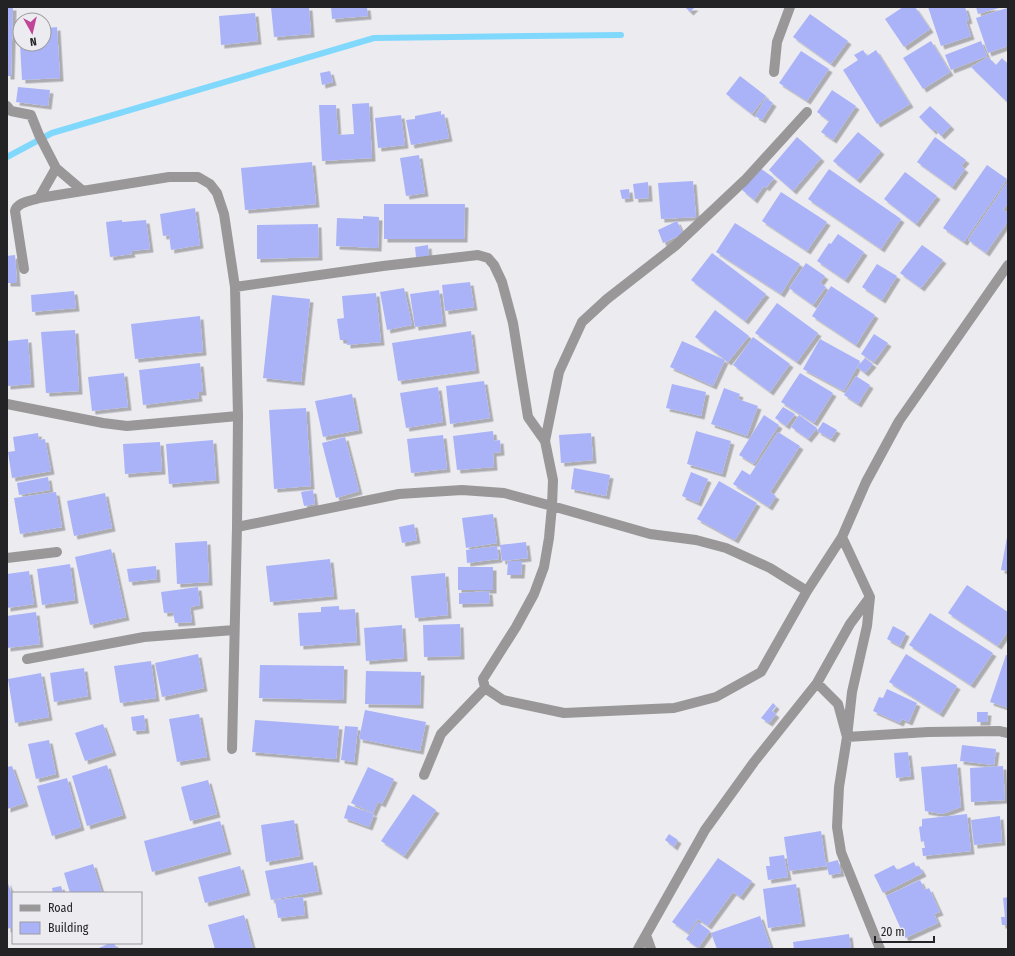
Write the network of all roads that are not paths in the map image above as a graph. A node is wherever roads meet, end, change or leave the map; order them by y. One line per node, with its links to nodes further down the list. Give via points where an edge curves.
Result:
1 (790, 7): 2 (street, via 777,42)
2 (774, 72)
3 (7, 106): 5 (street, via 11,112 31,115)
4 (807, 112): 13 (street, via 745,180 680,241 607,298 582,322 559,372)
5 (56, 168): 6 (street); 7 (street)
6 (83, 191): 7 (street); 10 (street, via 169,177 198,177 210,184 217,193 224,214)
7 (39, 198): 9 (street, via 15,208)
8 (1008, 264): 16 (street, via 899,421 866,482)
9 (24, 269)
10 (235, 287): 12 (street); 13 (street, via 478,255 488,258 502,282 513,323 528,417)
11 (7, 404): 12 (street, via 103,424 126,426)
12 (238, 416): 15 (street)
13 (545, 440): 14 (street, via 553,480)
14 (552, 506): 15 (street, via 504,492 462,490 399,494); 19 (street, via 650,534 696,540 726,548 770,568); 24 (street, via 544,567 534,594 483,679)
15 (237, 527): 21 (street)
16 (842, 537): 19 (street); 20 (street)
17 (57, 552): 18 (street)
18 (7, 558)
19 (808, 591): 24 (street, via 761,672 716,697 674,708 564,713 503,700)
20 (870, 596): 23 (street, via 850,624); 26 (street, via 867,626 852,692)
21 (234, 630): 22 (street, via 144,637); 27 (street)
22 (28, 659)
23 (817, 683): 26 (street, via 838,704); 29 (street, via 754,762 705,830)
24 (485, 688): 28 (street, via 441,734)
25 (1008, 733): 26 (street, via 928,732)
26 (847, 737): 32 (street, via 839,787 837,827 841,852)
27 (232, 749)
28 (424, 775)
29 (646, 935): 30 (street); 31 (street)
30 (638, 949)
31 (651, 949)
32 (880, 949)

